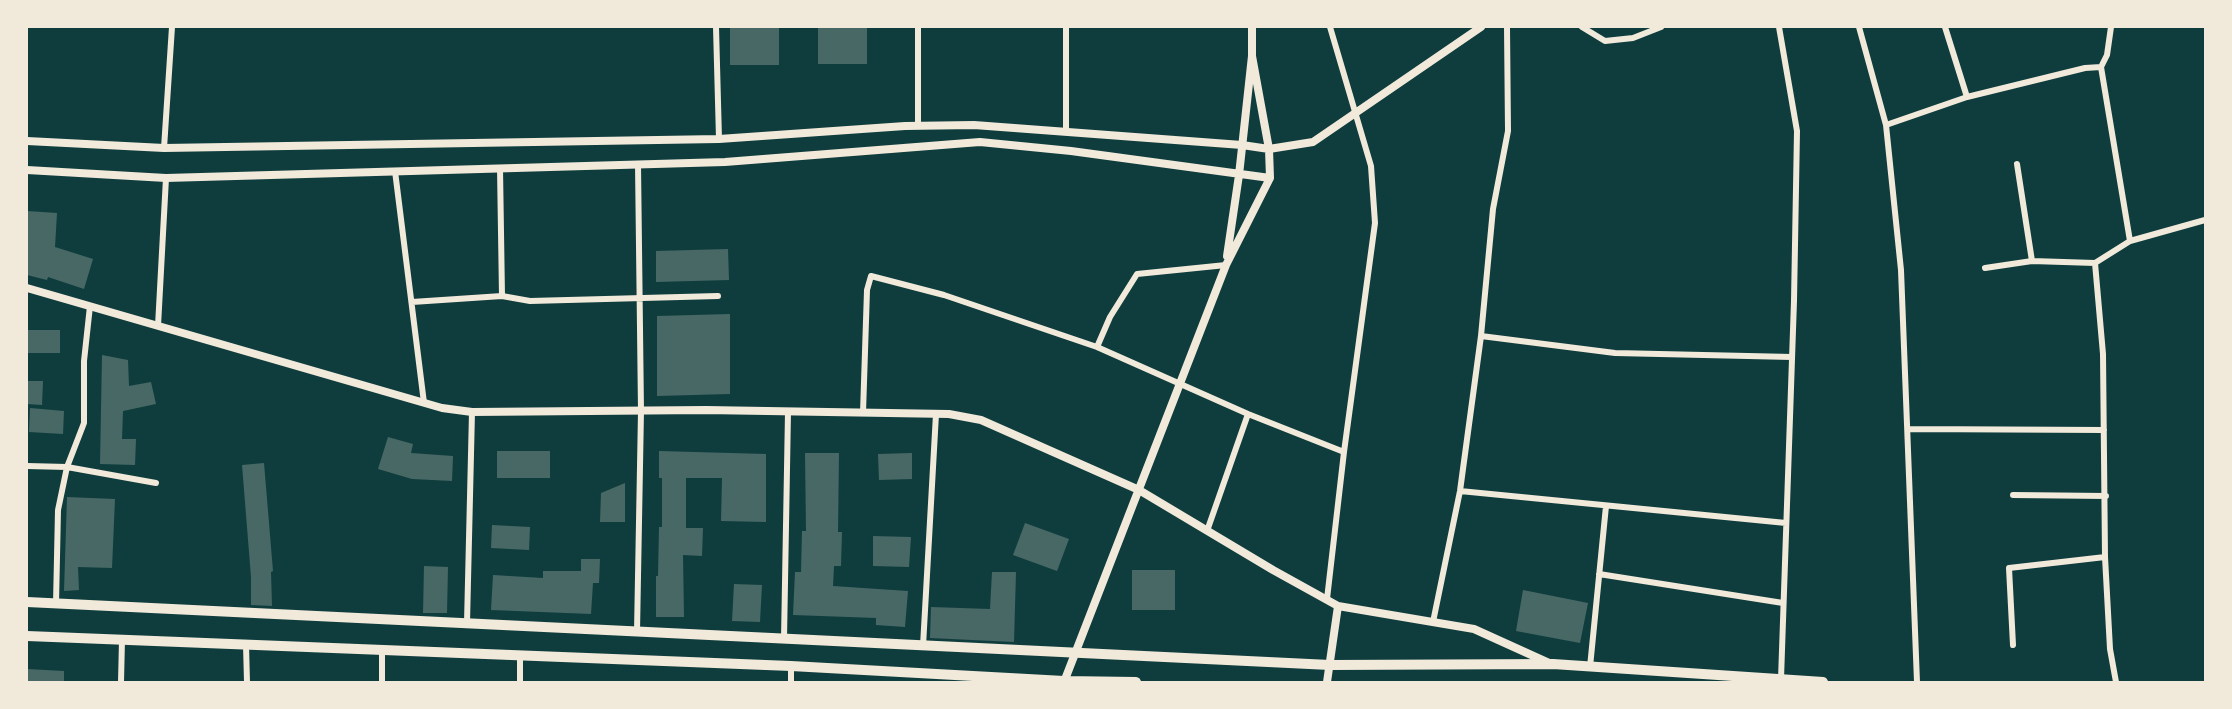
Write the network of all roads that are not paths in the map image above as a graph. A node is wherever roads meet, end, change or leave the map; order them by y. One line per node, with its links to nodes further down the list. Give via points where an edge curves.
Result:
1 (172, 27): 25 (street)
2 (716, 27): 22 (street)
3 (918, 27): 20 (street)
4 (1066, 27): 21 (street)
5 (1252, 27): 15 (street)
6 (1330, 27): 18 (street)
7 (1481, 27): 18 (street)
8 (1507, 27): 48 (street, via 1508,131 1493,209)
9 (1582, 27): 10 (street, via 1605,41 1633,38)
10 (1661, 27)
11 (1779, 27): 50 (street, via 1797,131)
12 (1859, 27): 19 (street)
13 (1944, 27): 17 (street)
14 (2110, 27): 16 (street)
15 (1252, 56): 24 (street); 26 (street)
16 (2101, 67): 17 (street); 36 (street)
17 (1967, 97): 19 (street)
18 (1357, 112): 26 (street, via 1313,142); 61 (street, via 1371,165 1375,223)
19 (1886, 125): 59 (street, via 1901,270)
20 (918, 126): 21 (street); 22 (street)
21 (1066, 131): 24 (street)
22 (719, 139): 25 (street)
23 (27, 141): 25 (street)
24 (1242, 145): 26 (street); 32 (street)
25 (164, 148)
26 (1269, 149): 34 (street)
27 (638, 164): 29 (street); 32 (street, via 725,162 980,142); 44 (street)
28 (2017, 164): 37 (street)
29 (500, 168): 31 (street); 42 (street)
30 (27, 170): 33 (street)
31 (395, 171): 33 (street); 45 (street)
32 (1239, 174): 34 (street); 39 (street)
33 (166, 177): 47 (street)
34 (1270, 178): 39 (street)
35 (2205, 220): 36 (street)
36 (2130, 241): 38 (street)
37 (2032, 261): 38 (street); 40 (street)
38 (2095, 263): 60 (street, via 2103,354)
39 (1226, 265): 49 (street, via 1137,274 1110,317); 51 (street)
40 (1984, 268)
41 (27, 288): 46 (street)
42 (502, 296): 44 (street, via 530,301); 45 (street)
43 (718, 296): 44 (street)
44 (638, 297): 53 (street)
45 (412, 303): 52 (street)
46 (90, 306): 47 (street); 63 (street, via 84,361 84,423)
47 (158, 326): 52 (street)
48 (1481, 336): 50 (street, via 1615,353); 66 (street)
49 (1097, 347): 51 (street); 56 (street, via 944,295 871,276 867,291)
50 (1792, 357): 70 (street)
51 (1179, 384): 58 (street); 65 (street)
52 (424, 403): 54 (street)
53 (641, 411): 54 (street); 55 (street); 81 (street)
54 (472, 412): 80 (street)
55 (788, 412): 56 (street); 84 (street)
56 (863, 413): 57 (street)
57 (936, 414): 65 (street, via 981,420); 87 (street)
58 (1248, 414): 61 (street); 71 (street)
59 (1908, 429): 60 (street); 105 (street)
60 (2104, 430): 68 (street)
61 (1344, 452): 74 (street)
62 (27, 466): 63 (street)
63 (68, 467): 64 (street); 77 (street, via 58,510)
64 (156, 483)
65 (1139, 490): 71 (street); 89 (street)
66 (1460, 491): 69 (street); 79 (street)
67 (2013, 495): 68 (street)
68 (2106, 496): 72 (street)
69 (1606, 506): 70 (street); 73 (street)
70 (1785, 523): 76 (street)
71 (1207, 531): 74 (street)
72 (2105, 556): 86 (street, via 2009,568); 106 (street, via 2110,649)
73 (1599, 574): 76 (street); 94 (street)
74 (1327, 599): 78 (street)
75 (27, 602): 77 (main road)
76 (1783, 603): 95 (street)
77 (56, 604): 80 (main road)
78 (1338, 606): 79 (street); 92 (street)
79 (1433, 622): 91 (street, via 1474,630)
80 (467, 624): 81 (main road)
81 (637, 633): 84 (main road)
82 (27, 636): 83 (main road)
83 (122, 640): 85 (main road); 96 (street)
84 (784, 640): 87 (main road)
85 (246, 645): 88 (main road); 97 (street)
86 (2013, 645)
87 (923, 646): 89 (main road)
88 (382, 650): 90 (main road); 98 (street)
89 (1076, 654): 92 (main road); 101 (street)
90 (520, 655): 93 (main road); 99 (street)
91 (1553, 664): 92 (main road); 94 (main road)
92 (1330, 665): 103 (street)
93 (791, 666): 100 (street); 101 (main road)
94 (1590, 667): 95 (main road)
95 (1780, 679): 104 (main road)
96 (121, 682)
97 (247, 682)
98 (382, 682)
99 (520, 682)
100 (791, 682)
101 (1064, 682): 102 (main road)
102 (1136, 682)
103 (1327, 682)
104 (1823, 682)
105 (1917, 682)
106 (2116, 682)

